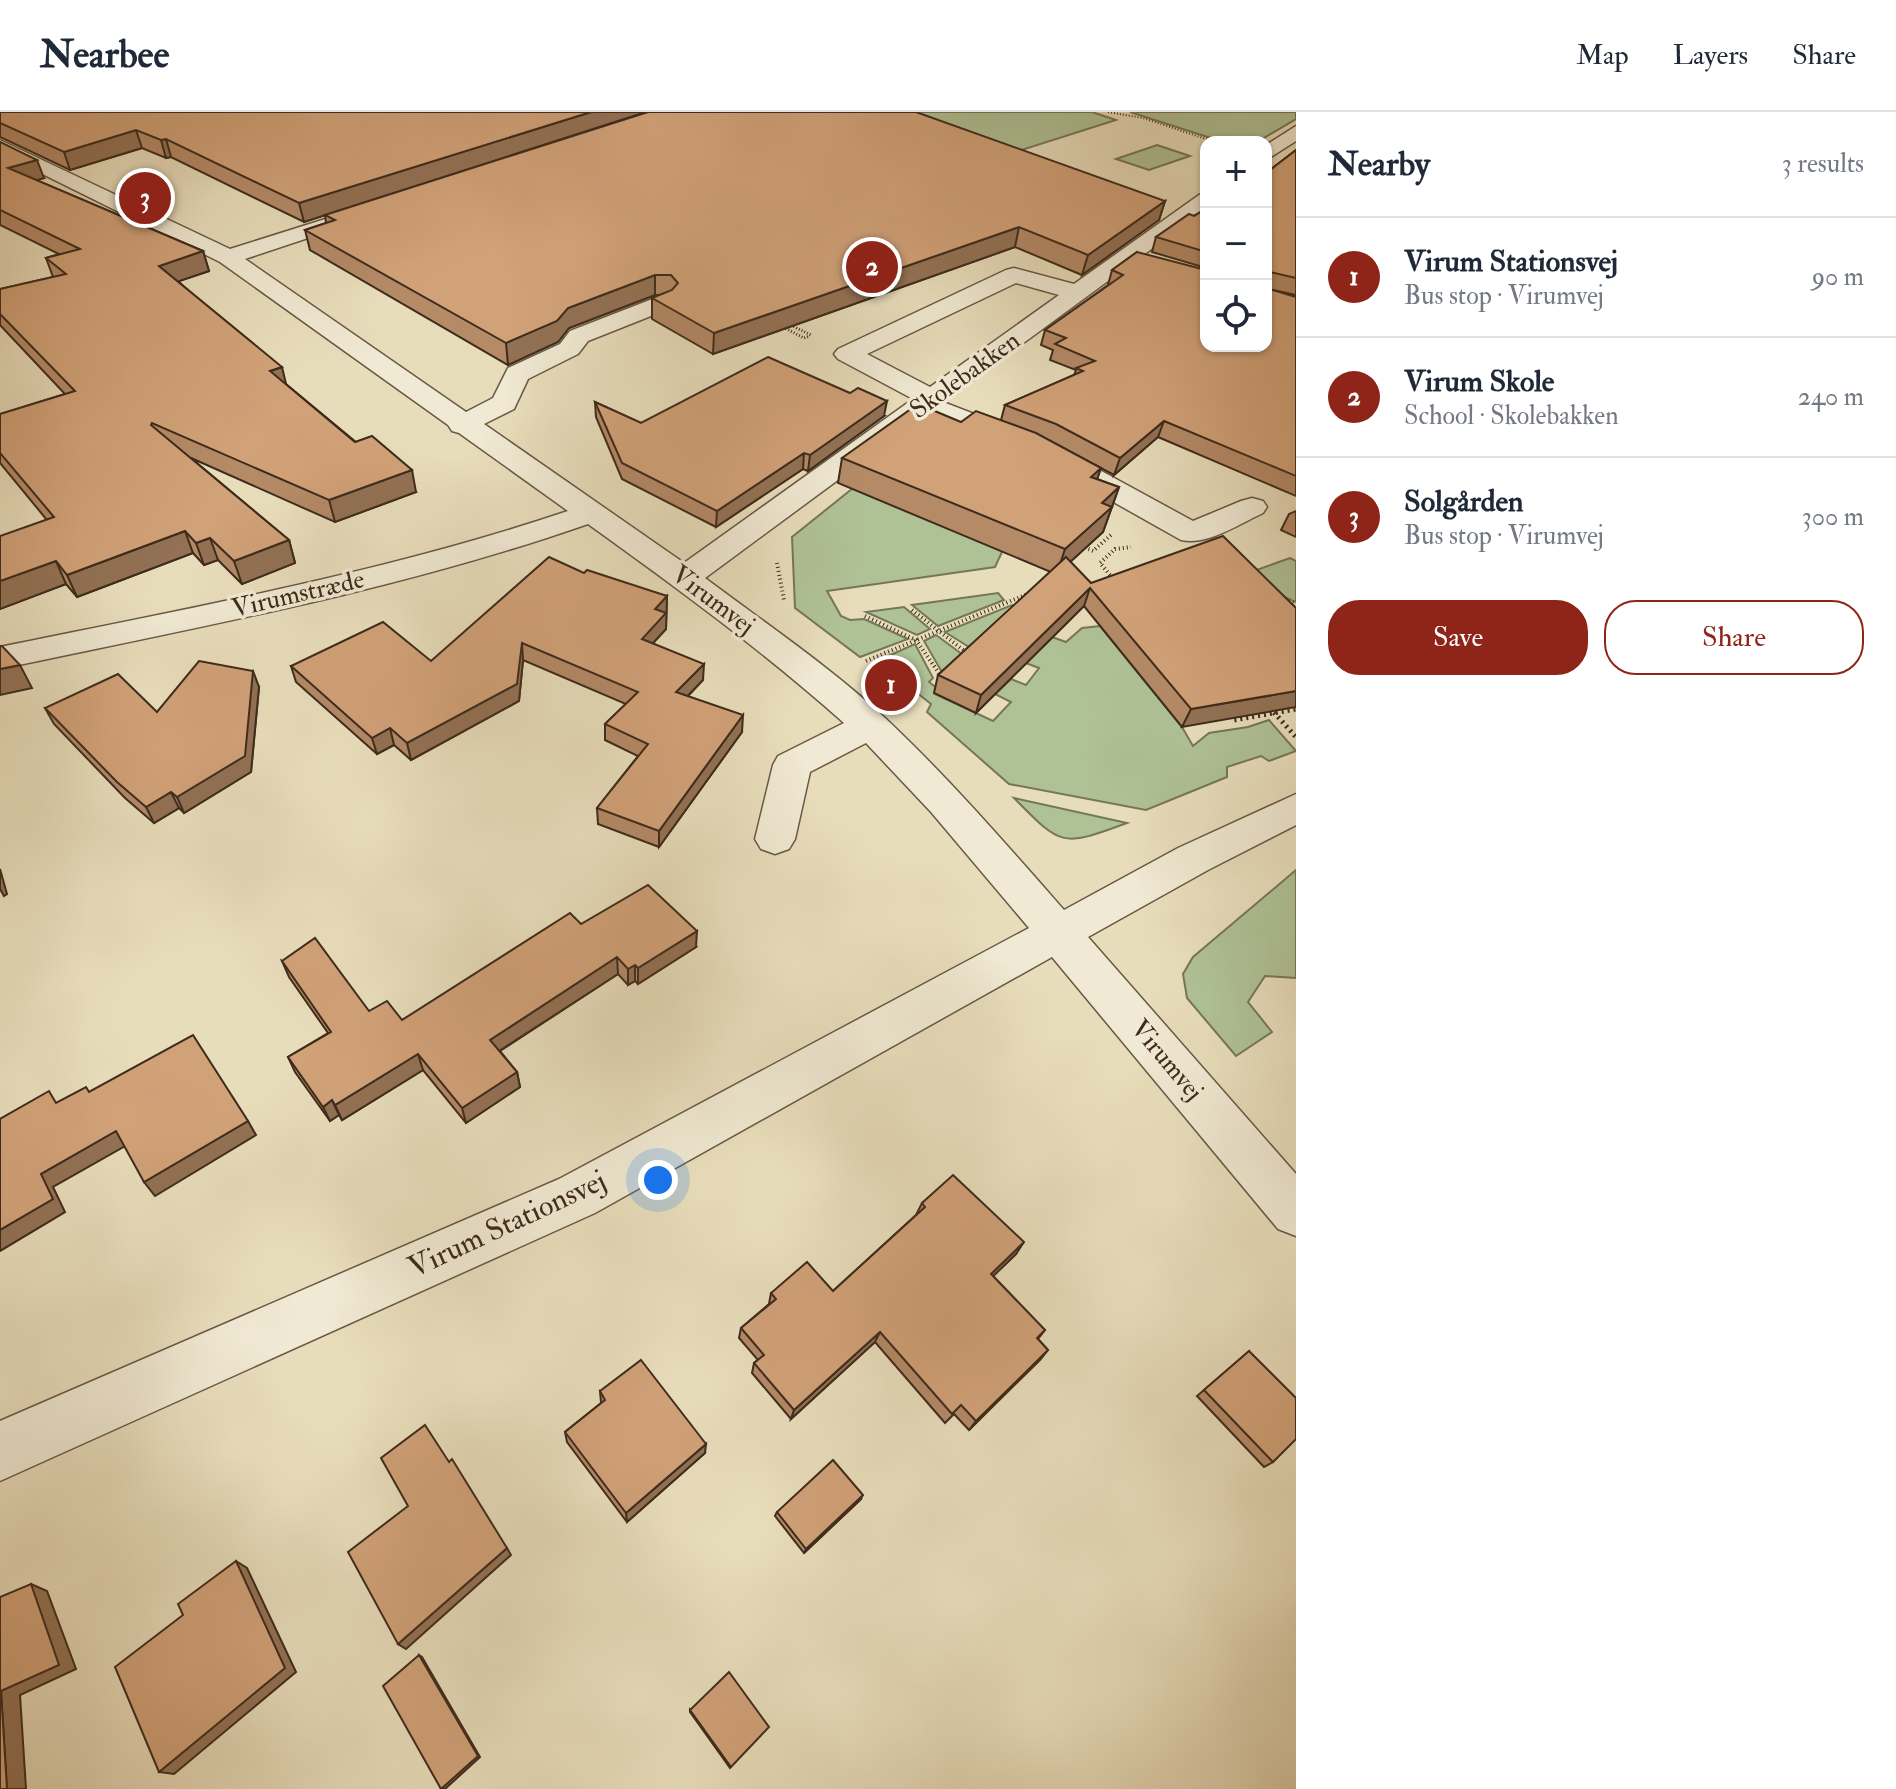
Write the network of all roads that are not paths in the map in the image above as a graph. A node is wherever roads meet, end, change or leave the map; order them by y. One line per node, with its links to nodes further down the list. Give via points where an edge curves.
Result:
1 (1296, 132): 3 (street)
2 (0, 146): 7 (street, Virumvej)
3 (1272, 150)
4 (1200, 204): 6 (street, Skolebakken)
5 (390, 205): 7 (street)
6 (1130, 256): 8 (street); 9 (street, Skolebakken)
7 (228, 257): 12 (street, Virumvej)
8 (1160, 265)
9 (1079, 293): 11 (street, Skolebakken); 11 (street, via 1014,275 847,354)
10 (663, 303): 12 (street, via 579,336 569,349 517,374 504,403)
11 (928, 402): 13 (street, via 1040,449 1192,533); 15 (street, Skolebakken)
12 (462, 425): 14 (street, Virumvej)
13 (1252, 507)
14 (591, 513): 15 (street, Virumvej); 16 (street, Virumstræde, via 526,537 325,589)
15 (684, 578): 17 (street, Virumvej)
16 (0, 658)
17 (870, 725): 19 (street, via 792,765); 20 (street, Virumvej)
18 (1296, 808): 20 (street, Virum Stationsvej)
19 (775, 839)
20 (1059, 933): 21 (street, Virumvej); 22 (street, Virum Stationsvej, via 577,1196)
21 (1296, 1212)
22 (0, 1451)

